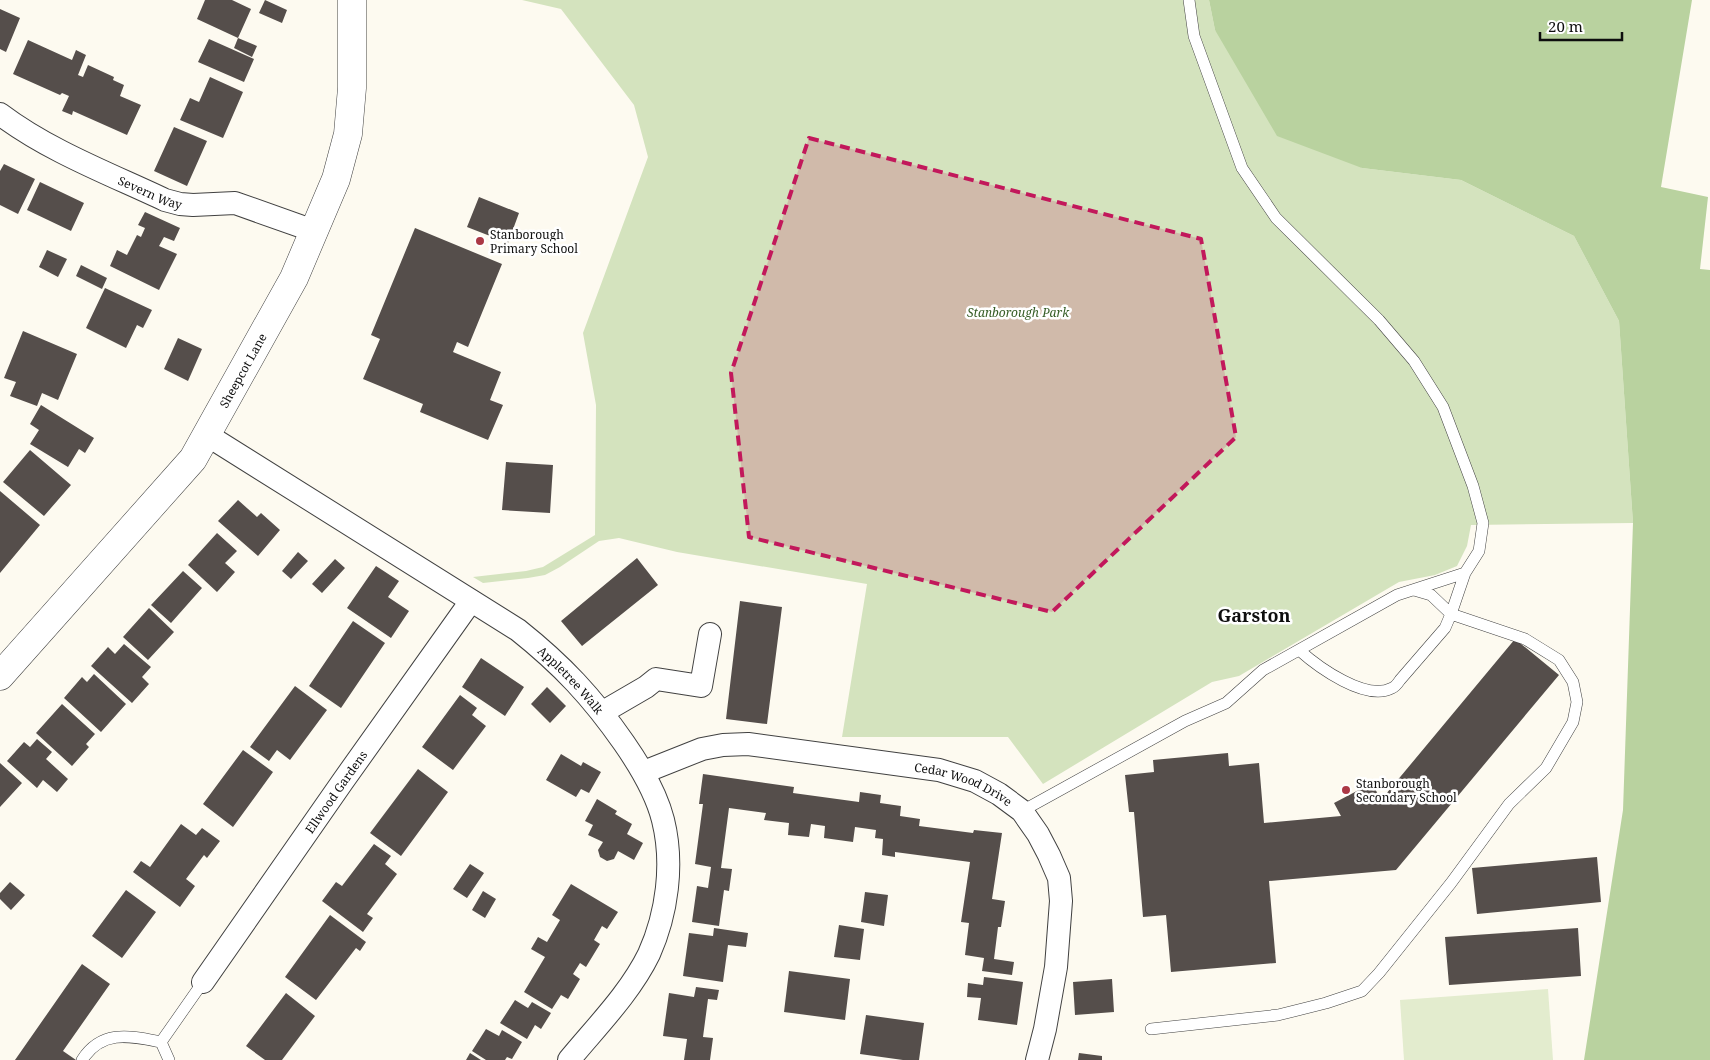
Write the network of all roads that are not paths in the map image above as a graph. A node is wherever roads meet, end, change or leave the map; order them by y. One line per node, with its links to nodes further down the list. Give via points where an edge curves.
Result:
1 (352, 0): 4 (street, Sheepcot Lane, via 352,88 348,134 336,179)
2 (1189, 0): 6 (lane, via 1194,36 1242,168 1276,218 1379,320 1414,361 1443,407 1473,486 1483,523 1479,551)
3 (0, 114): 4 (street, Severn Way, via 18,128 54,147 165,200 193,205 235,203)
4 (314, 231): 5 (street, Sheepcot Lane, via 294,278)
5 (207, 435): 8 (street, Appletree Walk); 12 (street, Sheepcot Lane, via 193,459)
6 (1465, 573): 7 (lane); 9 (lane)
7 (1414, 590): 9 (lane, via 1431,595); 11 (lane, via 1397,595)
8 (471, 601): 13 (street, Appletree Walk, via 548,653); 16 (street, Ellwood Gardens)
9 (1451, 614): 11 (lane, via 1445,628 1393,688 1381,691 1359,688 1315,665); 17 (lane, via 1525,638 1559,660 1573,682 1577,702 1573,722 1546,768 1509,804 1451,883 1362,991 1278,1015)
10 (710, 634): 13 (street, via 701,686 656,679)
11 (1299, 650): 15 (lane, via 1263,670 1226,703 1185,721)
12 (0, 676)
13 (603, 712): 14 (street, Appletree Walk)
14 (644, 772): 15 (street, Cedar Wood Drive, via 702,749 748,744 939,770 975,781); 21 (street, Appletree Walk, via 663,820 667,847 667,885 659,929 631,984)
15 (1022, 811): 22 (street, Cedar Wood Drive, via 1038,834 1059,878 1061,901 1056,967)
16 (203, 982): 18 (lane)
17 (1151, 1029)
18 (161, 1042): 19 (lane, via 112,1037 100,1042); 20 (lane)
19 (82, 1060)
20 (169, 1060)
21 (569, 1060)
22 (1037, 1060)

